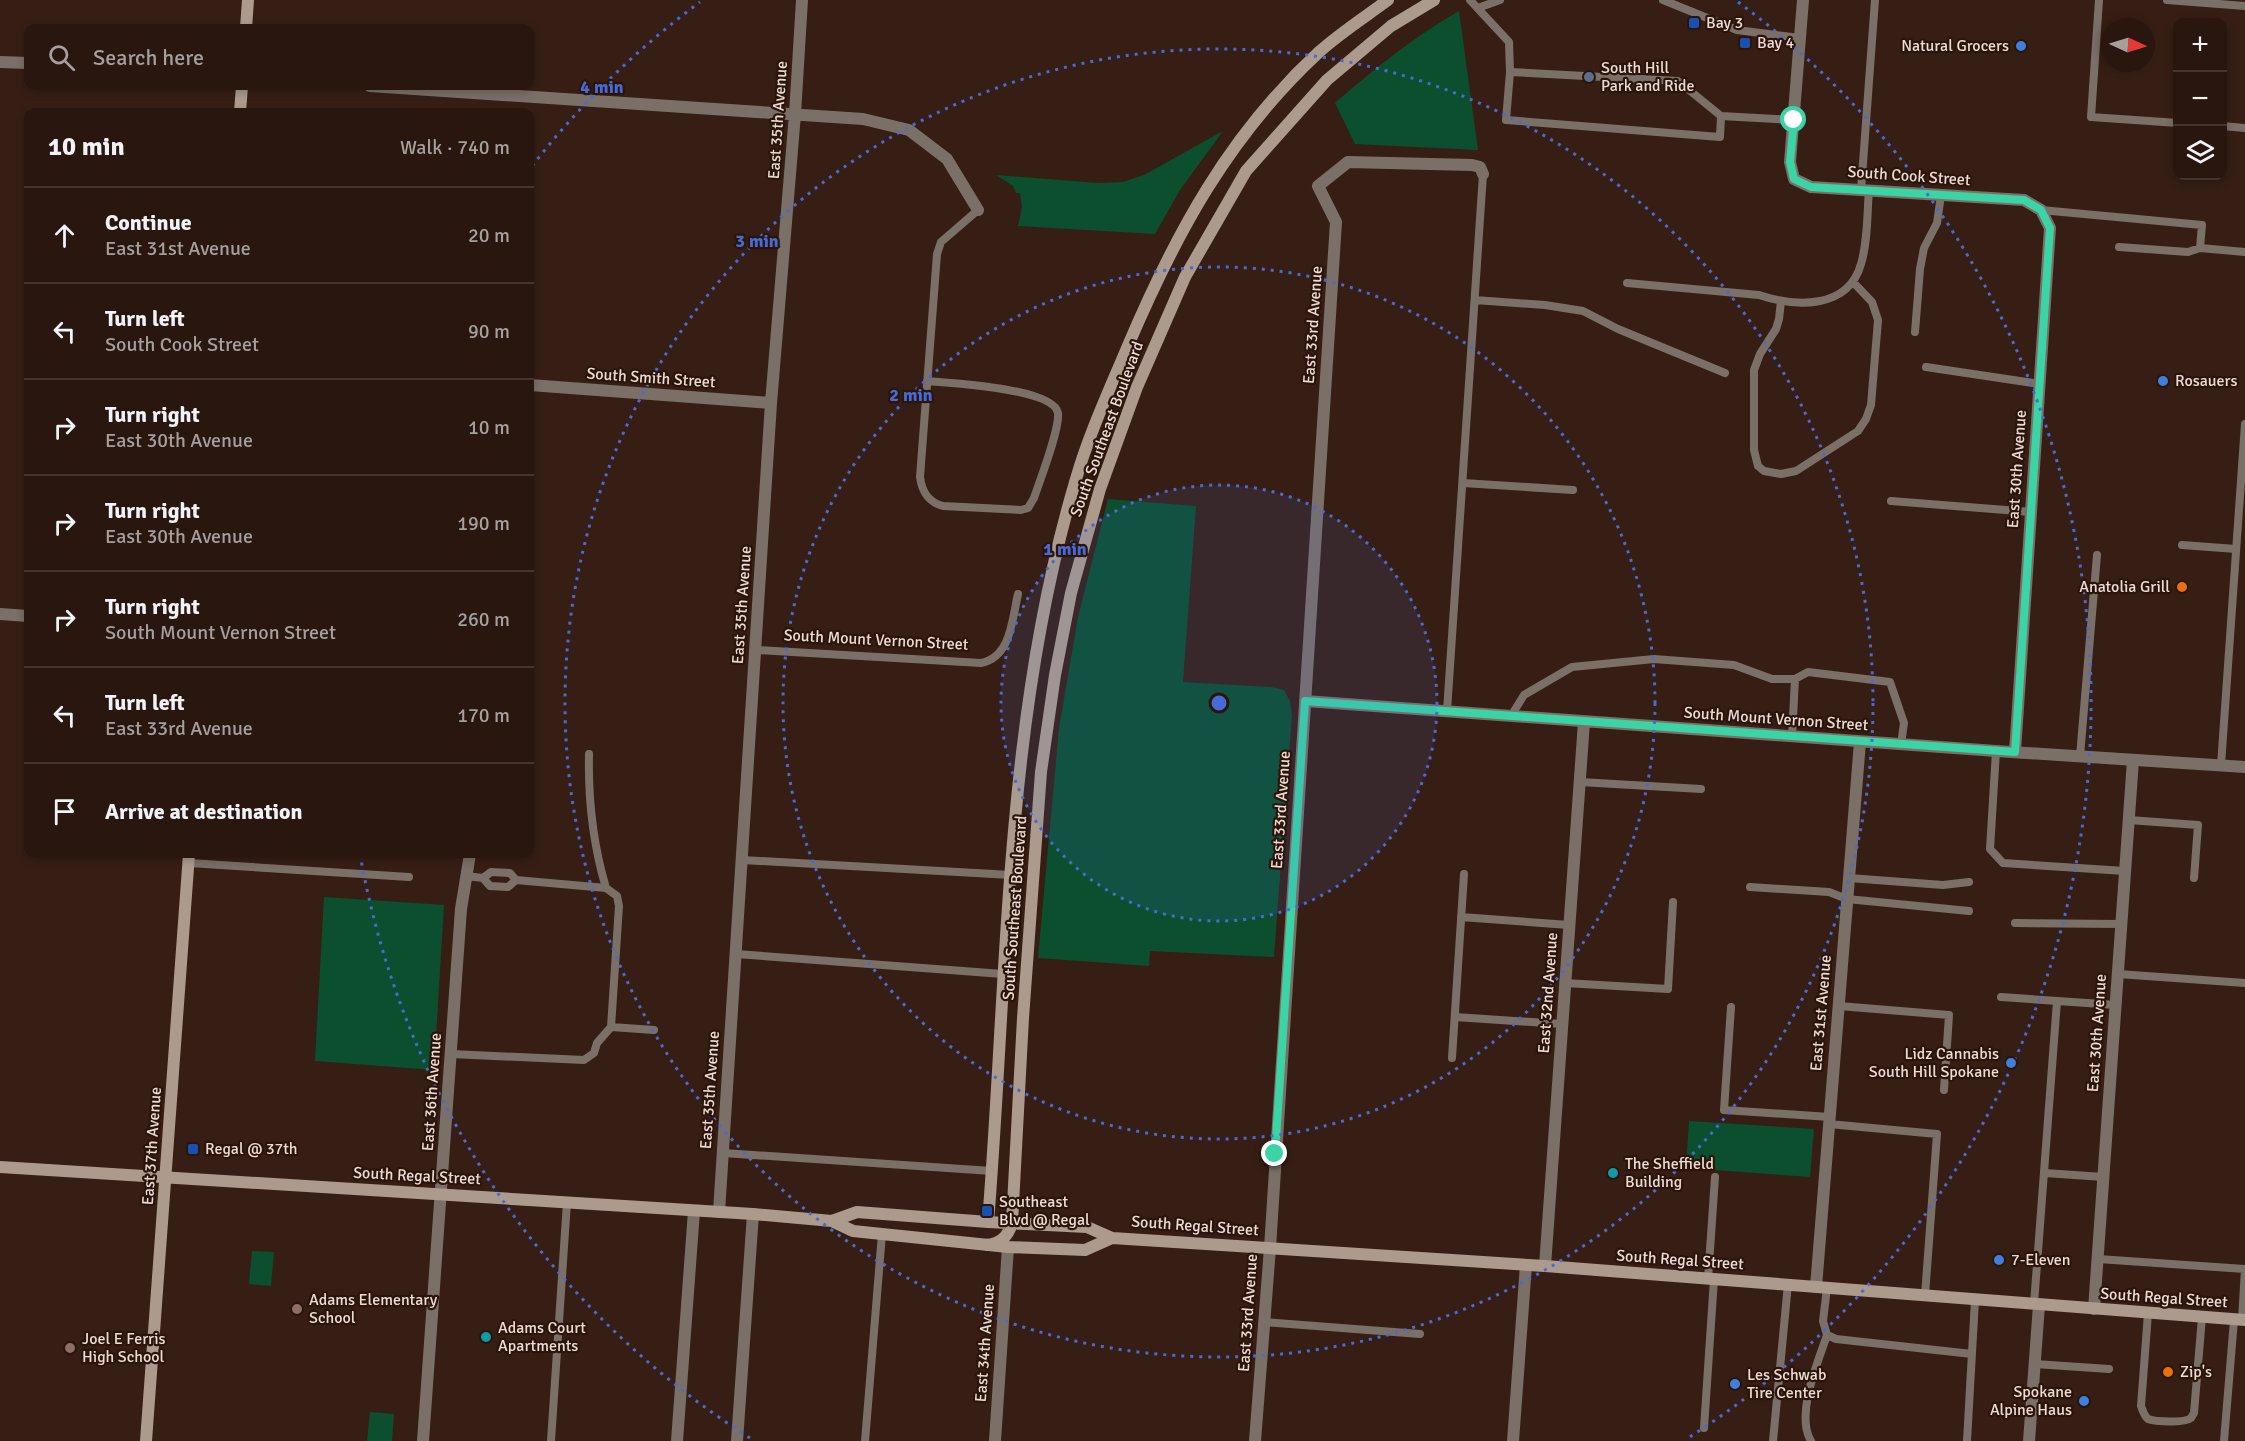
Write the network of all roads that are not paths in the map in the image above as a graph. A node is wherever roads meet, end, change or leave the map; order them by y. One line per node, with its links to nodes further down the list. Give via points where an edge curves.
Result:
1 (248, 0): 14 (main road)
2 (802, 0): 22 (street, East 35th Avenue)
3 (1388, 0): 82 (main road, South Southeast Boulevard, via 1320,51 1262,110 1188,218 1143,311 1077,476 1053,566 1021,751)
4 (1434, 0): 131 (main road, South Southeast Boulevard, via 1391,26 1327,80 1246,171 1185,278 1137,387 1100,489 1071,593 1041,772)
5 (1470, 0): 13 (lane)
6 (1500, 0): 13 (lane)
7 (1663, 0): 15 (lane, via 1737,30)
8 (1803, 0): 15 (street)
9 (1875, 0): 29 (lane)
10 (2099, 0): 25 (lane, via 2091,117)
11 (2166, 0): 12 (lane)
12 (2245, 6)
13 (1478, 8): 18 (lane, via 1509,42)
14 (246, 24)
15 (1800, 38): 24 (street)
16 (0, 62): 17 (street)
17 (24, 63)
18 (1510, 72): 23 (lane, via 1678,81); 23 (lane, via 1506,120 1720,137)
19 (242, 90): 21 (main road)
20 (431, 90): 22 (street)
21 (240, 108)
22 (795, 114): 31 (street, via 863,119 909,130 947,159); 46 (street, East 35th Avenue)
23 (1721, 116): 24 (lane)
24 (1794, 120): 29 (street, South Cook Street, via 1790,162 1794,179 1811,187)
25 (2173, 123)
26 (2227, 126): 27 (lane)
27 (2245, 128)
28 (1483, 174): 38 (lane); 60 (street, East 33rd Avenue, via 1480,167 1472,165 1348,162 1318,186 1336,222)
29 (1865, 190): 30 (street, South Cook Street); 36 (lane, via 1863,256)
30 (1941, 195): 32 (street, South Cook Street, via 2024,200); 40 (lane, via 1920,269)
31 (978, 210): 43 (lane, via 941,242 937,254)
32 (2041, 210): 34 (lane, via 2202,225); 44 (street, East 30th Avenue, via 2050,228)
33 (2120, 247): 34 (lane, via 2188,252)
34 (2200, 248): 35 (lane)
35 (2245, 252)
36 (1853, 282): 39 (lane, via 1823,302); 39 (lane, via 1872,302 1878,320 1871,405 1866,420 1858,431 1796,471 1781,474 1758,466 1754,450 1754,370 1776,329)
37 (1627, 283): 39 (lane, via 1759,295)
38 (1475, 300): 42 (lane, via 1583,311); 48 (lane)
39 (1781, 301)
40 (1916, 332)
41 (1926, 367): 44 (lane)
42 (1725, 373)
43 (927, 381): 43 (lane, via 920,477 927,497 943,506 1028,508 1057,424 1058,410 1048,401 1008,390)
44 (2040, 384): 51 (street, East 30th Avenue)
45 (534, 385): 46 (street, South Smith Street)
46 (771, 404): 58 (street, East 35th Avenue)
47 (2245, 424): 53 (lane)
48 (1463, 483): 49 (lane); 61 (lane)
49 (1573, 490)
50 (1891, 501): 51 (lane)
51 (2031, 512): 68 (street, East 30th Avenue)
52 (2181, 545): 53 (lane)
53 (2236, 549): 72 (lane)
54 (2097, 555): 70 (lane)
55 (1018, 594): 58 (lane, South Mount Vernon Street, via 1007,642 991,661)
56 (0, 614): 57 (street)
57 (24, 616)
58 (756, 650): 79 (street, East 35th Avenue)
59 (1795, 679): 62 (lane, via 1772,679 1734,665 1654,659 1572,667 1524,694); 64 (lane); 66 (lane, via 1809,672 1890,682 1904,723)
60 (1305, 701): 61 (street, South Mount Vernon Street); 135 (street, East 33rd Avenue)
61 (1447, 711): 62 (street, South Mount Vernon Street)
62 (1510, 716): 63 (street, South Mount Vernon Street)
63 (1584, 722): 64 (street, South Mount Vernon Street); 74 (street, East 32nd Avenue)
64 (1791, 737): 65 (street, South Mount Vernon Street)
65 (1860, 742): 66 (street, South Mount Vernon Street); 86 (street, East 31st Avenue)
66 (1901, 744): 67 (street, South Mount Vernon Street)
67 (1996, 751): 68 (street, South Mount Vernon Street); 80 (lane, via 1990,849 2003,863)
68 (2015, 752): 70 (street, South Mount Vernon Street)
69 (590, 754): 91 (lane, via 596,856)
70 (2080, 756): 71 (street, South Mount Vernon Street)
71 (2133, 759): 72 (street, South Mount Vernon Street); 76 (street, East 30th Avenue)
72 (2221, 765): 73 (street, South Mount Vernon Street)
73 (2245, 767)
74 (1580, 782): 75 (lane); 98 (street, East 32nd Avenue)
75 (1701, 789)
76 (2129, 820): 80 (street, East 30th Avenue); 87 (lane, via 2198,825)
77 (189, 858): 84 (lane); 123 (main road, East 37th Avenue)
78 (469, 858): 83 (street, East 36th Avenue)
79 (742, 860): 82 (lane); 99 (street, East 35th Avenue)
80 (2125, 871): 97 (street, East 30th Avenue)
81 (1464, 874): 95 (lane)
82 (1011, 875): 100 (main road, South Southeast Boulevard)
83 (466, 876): 85 (lane); 113 (street, East 36th Avenue)
84 (409, 877)
85 (483, 878): 88 (lane, via 500,872 510,873); 88 (lane, via 490,886 508,887)
86 (1849, 878): 89 (lane, via 1943,885); 92 (street, East 31st Avenue)
87 (2194, 878)
88 (516, 880): 91 (lane)
89 (1969, 882)
90 (1750, 887): 92 (lane, via 1829,892)
91 (606, 888): 111 (lane, via 620,906)
92 (1847, 899): 94 (lane); 108 (street, East 31st Avenue)
93 (1673, 902): 102 (lane, via 1668,989)
94 (1969, 911)
95 (1461, 917): 98 (lane); 109 (lane)
96 (2015, 923): 97 (lane)
97 (2121, 924): 101 (street, East 30th Avenue)
98 (1569, 925): 102 (street, East 32nd Avenue)
99 (736, 954): 100 (lane); 117 (street, East 35th Avenue)
100 (1003, 974): 119 (main road, South Southeast Boulevard)
101 (2118, 974): 103 (lane); 106 (street, East 30th Avenue)
102 (1565, 983): 110 (street, East 32nd Avenue)
103 (2245, 983)
104 (2001, 997): 105 (lane)
105 (2057, 1001): 106 (lane); 120 (lane)
106 (2116, 1005): 122 (street, East 30th Avenue)
107 (1731, 1006): 116 (lane, via 1724,1110)
108 (1839, 1006): 115 (lane, via 1949,1015); 116 (street, East 31st Avenue)
109 (1455, 1017): 110 (lane); 114 (lane)
110 (1562, 1024): 138 (street, East 32nd Avenue)
111 (611, 1027): 112 (lane); 113 (lane, via 594,1053 584,1060)
112 (654, 1030)
113 (451, 1054): 124 (street, East 36th Avenue)
114 (1452, 1058)
115 (1944, 1090)
116 (1829, 1120): 142 (street, East 31st Avenue); 143 (lane, via 1937,1134)
117 (723, 1153): 119 (lane); 127 (street, East 35th Avenue)
118 (0, 1167): 123 (main road, South Regal Street)
119 (992, 1171): 130 (main road, South Southeast Boulevard)
120 (2045, 1173): 122 (lane); 145 (lane)
121 (1715, 1177): 140 (lane)
122 (2103, 1178): 136 (street, East 30th Avenue)
123 (166, 1179): 124 (main road, South Regal Street); 157 (main road, East 37th Avenue)
124 (441, 1194): 125 (main road, South Regal Street); 158 (street, East 36th Avenue)
125 (567, 1202): 126 (main road, South Regal Street); 159 (lane)
126 (694, 1211): 127 (main road, South Regal Street); 160 (street)
127 (719, 1212): 128 (main road, South Regal Street)
128 (753, 1215): 129 (main road, South Regal Street); 161 (street)
129 (832, 1221): 130 (main road, South Regal Street, via 857,1212); 132 (main road, South Regal Street, via 853,1231)
130 (988, 1222): 131 (main road, South Regal Street); 134 (main road)
131 (1012, 1223): 133 (main road, South Regal Street, via 1087,1227); 134 (main road)
132 (882, 1234): 134 (main road, South Regal Street, via 986,1245); 162 (lane)
133 (1112, 1238): 134 (main road, South Regal Street, via 1085,1250); 135 (main road, South Regal Street)
134 (1007, 1242): 163 (street, East 34th Avenue)
135 (1270, 1248): 137 (main road, South Regal Street); 150 (street, East 33rd Avenue)
136 (2098, 1259): 139 (lane); 146 (street, East 30th Avenue)
137 (1526, 1265): 138 (main road, South Regal Street); 165 (street)
138 (1545, 1266): 140 (main road, South Regal Street)
139 (2245, 1268): 149 (lane)
140 (1711, 1279): 141 (main road, South Regal Street); 156 (lane)
141 (1788, 1284): 142 (main road, South Regal Street); 166 (lane)
142 (1821, 1287): 143 (main road, South Regal Street); 152 (lane)
143 (1925, 1295): 144 (main road, South Regal Street)
144 (1975, 1300): 145 (main road, South Regal Street); 153 (lane)
145 (2037, 1304): 146 (main road, South Regal Street); 154 (street)
146 (2094, 1309): 147 (main road, South Regal Street)
147 (2148, 1313): 148 (main road, South Regal Street); 148 (lane, via 2141,1406 2149,1419 2183,1422 2194,1413)
148 (2202, 1317): 149 (main road, South Regal Street)
149 (2240, 1320): 170 (lane)
150 (1264, 1322): 151 (lane); 164 (street, East 33rd Avenue)
151 (1420, 1334)
152 (1827, 1335): 153 (lane); 167 (lane, via 1807,1408 1805,1432)
153 (1972, 1354): 168 (lane)
154 (2035, 1364): 155 (lane); 169 (street)
155 (2109, 1369)
156 (1704, 1428)
157 (147, 1441)
158 (423, 1441)
159 (551, 1441)
160 (677, 1441)
161 (737, 1441)
162 (865, 1441)
163 (995, 1441)
164 (1255, 1441)
165 (1513, 1441)
166 (1773, 1441)
167 (1811, 1441)
168 (1967, 1441)
169 (2028, 1441)
170 (2224, 1441)

